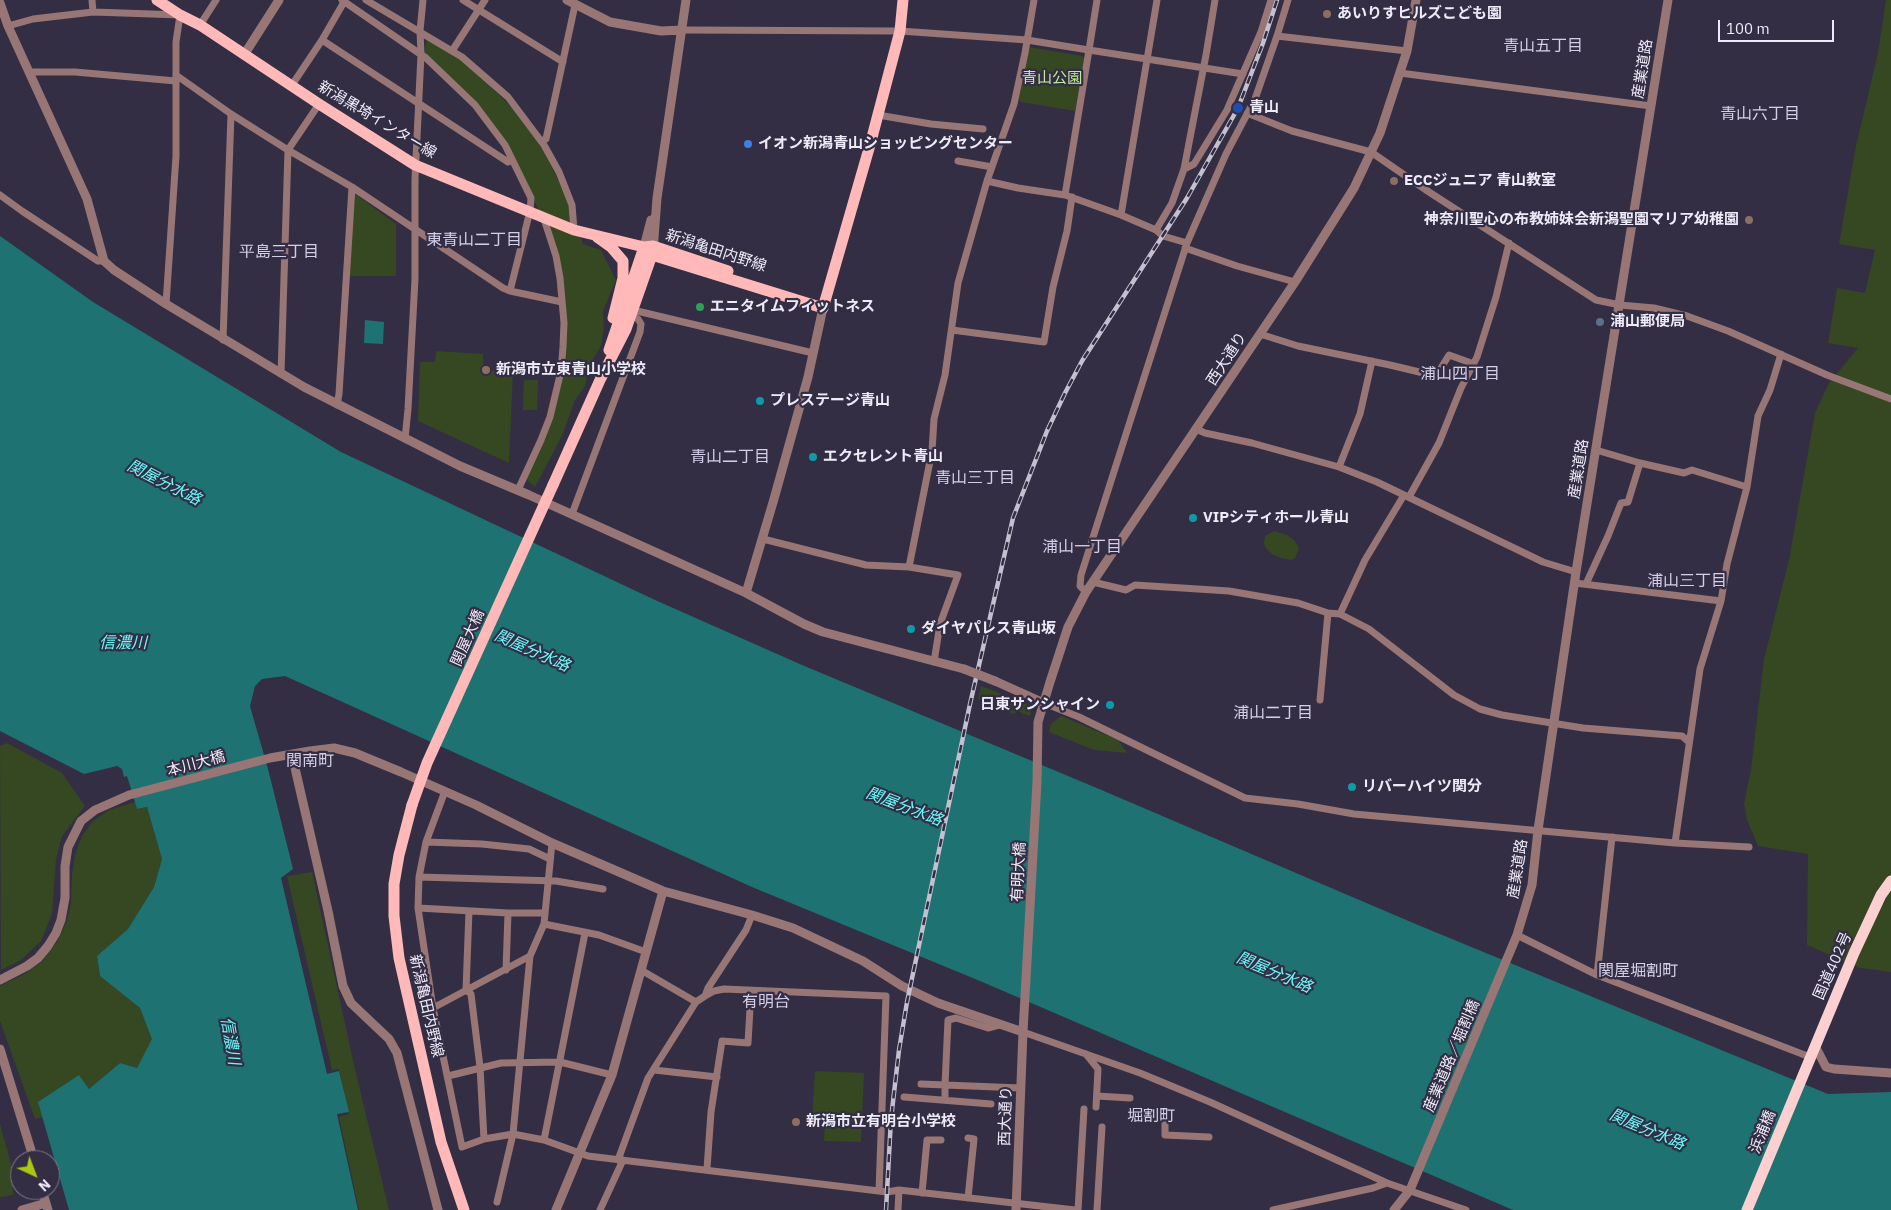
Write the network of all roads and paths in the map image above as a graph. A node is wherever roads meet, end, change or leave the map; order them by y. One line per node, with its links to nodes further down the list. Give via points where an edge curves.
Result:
1 (92, 0): 23 (street)
2 (157, 0): 24 (main road, 新潟黒埼インター線)
3 (216, 0): 25 (street)
4 (279, 0): 36 (street)
5 (366, 0): 28 (street)
6 (423, 0): 28 (street)
7 (463, 0): 22 (street)
8 (485, 0): 22 (street)
9 (686, 0): 27 (street)
10 (903, 0): 29 (main road)
11 (1034, 0): 32 (street)
12 (1097, 0): 33 (street)
13 (1157, 0): 38 (street)
14 (1215, 0): 40 (street)
15 (1271, 0): 43 (street)
16 (1288, 0): 30 (street)
17 (1416, 0): 35 (street, 西大通り)
18 (1668, 0): 48 (street, 産業道路)
19 (343, 1): 31 (street); 37 (street)
20 (571, 2): 27 (street, via 610,22 661,31); 39 (street)
21 (0, 3): 26 (street)
22 (479, 10): 34 (street); 39 (street)
23 (93, 12): 24 (street); 26 (street, via 33,19)
24 (180, 16): 25 (main road, 新潟黒埼インター線); 44 (street)
25 (200, 25): 36 (main road, 新潟黒埼インター線)
26 (8, 26): 41 (street)
27 (683, 30): 29 (street); 74 (street)
28 (420, 31): 34 (street); 37 (street)
29 (900, 31): 32 (street); 51 (main road)
30 (1277, 36): 35 (street); 49 (street)
31 (322, 40): 45 (street); 47 (street)
32 (1027, 40): 33 (street); 59 (street, via 1014,104)
33 (1089, 50): 38 (street); 64 (street)
34 (452, 51): 53 (street, via 508,97)
35 (1408, 51): 42 (street, 西大通り)
36 (244, 54): 45 (main road, 新潟黒埼インター線)
37 (421, 54): 47 (street); 56 (street, via 475,105 496,131)
38 (1148, 59): 40 (street); 66 (street)
39 (563, 62): 53 (street, via 546,139)
40 (1204, 69): 43 (street); 60 (street)
41 (29, 72): 44 (street); 75 (street, via 86,199)
42 (1400, 73): 48 (street); 55 (street, 西大通り)
43 (1243, 74): 60 (street, via 1216,129 1194,164)
44 (176, 78): 50 (street); 79 (street, via 176,156)
45 (292, 85): 46 (main road, 新潟黒埼インター線)
46 (319, 104): 54 (street); 58 (main road, 新潟黒埼インター線)
47 (419, 104): 56 (street, via 508,162); 58 (street)
48 (1651, 106): 80 (street, 産業道路)
49 (1247, 113): 55 (street, via 1292,131); 73 (street)
50 (231, 114): 54 (street); 85 (street)
51 (878, 116): 52 (street); 81 (main road)
52 (983, 129)
53 (542, 141): 69 (street, via 572,205)
54 (288, 150): 62 (street); 91 (street)
55 (1371, 152): 72 (street); 76 (street, 西大通り, via 1354,188)
56 (512, 160): 65 (street, via 531,198)
57 (958, 161): 59 (street)
58 (416, 164): 65 (main road, 新潟黒埼インター線); 68 (street)
59 (992, 167): 61 (street)
60 (1184, 169): 70 (street, via 1172,203)
61 (987, 181): 64 (street); 83 (street, via 958,283)
62 (352, 187): 68 (street); 94 (street)
63 (0, 194): 75 (street, via 98,261)
64 (1068, 196): 66 (street); 83 (street, via 1067,230 1044,342)
65 (530, 211): 67 (main road, 新潟黒埼インター線); 77 (street)
66 (1121, 215): 70 (street)
67 (543, 216): 69 (main road, 新潟黒埼インター線); 78 (street, via 556,256)
68 (415, 229): 77 (street); 96 (street)
69 (574, 230): 71 (main road, 新潟黒埼インター線)
70 (1156, 230): 73 (street)
71 (591, 233): 74 (main road, 新潟黒埼インター線); 86 (main road, via 611,247 623,261)
72 (1508, 243): 80 (street, via 1596,300); 90 (street, via 1492,311)
73 (1186, 246): 76 (street, via 1238,266); 111 (street, via 1081,575 1080,586)
74 (650, 249): 81 (main road, 新潟亀田内野線); 82 (main road, 新潟亀田内野線); 86 (main road, 新潟亀田内野線)
75 (104, 261): 79 (street)
76 (1295, 282): 84 (street, 西大通り)
77 (510, 291): 78 (street)
78 (562, 302): 102 (street, via 563,347 556,394 541,440)
79 (166, 304): 85 (street)
80 (1620, 305): 88 (street, via 1654,308 1687,316); 97 (street, 産業道路)
81 (824, 306): 87 (street)
82 (632, 312): 87 (street); 92 (main road, 新潟亀田内野線); 104 (street, via 641,324 640,332)
83 (952, 330): 106 (street)
84 (1260, 334): 89 (street, via 1298,346); 95 (street, 西大通り)
85 (223, 340): 91 (street)
86 (610, 349): 92 (main road, 新潟亀田内野線)
87 (813, 353): 105 (street)
88 (1781, 354): 93 (street); 101 (street, via 1758,416)
89 (1372, 361): 90 (street, via 1436,376 1449,355); 99 (street, via 1360,414)
90 (1474, 364): 103 (street, via 1461,388 1440,444)
91 (281, 374): 94 (street)
92 (600, 380): 100 (main road, 新潟亀田内野線)
93 (1891, 399)
94 (337, 405): 96 (street)
95 (1196, 429): 99 (street); 108 (street, 西大通り)
96 (405, 439): 102 (street)
97 (1596, 450): 98 (street); 107 (street, 産業道路)
98 (1640, 463): 101 (street, via 1684,473 1692,470); 110 (street, via 1628,502 1621,503)
99 (1338, 467): 103 (street)
100 (553, 485): 124 (main road, 関屋大橋, bridge)
101 (1747, 487): 113 (street)
102 (518, 490): 104 (street)
103 (1407, 496): 107 (street, via 1543,562); 115 (street, via 1365,560)
104 (572, 514): 112 (street)
105 (763, 540): 106 (street, via 866,565); 112 (street)
106 (909, 567): 116 (street, via 958,574 940,624)
107 (1576, 572): 109 (street, 産業道路)
108 (1094, 582): 111 (street, 西大通り); 114 (street, via 1126,590 1135,585 1229,591 1298,603)
109 (1575, 583): 110 (street); 120 (street, 産業道路)
110 (1586, 584): 113 (street)
111 (1086, 592): 118 (street, 西大通り, via 1068,627)
112 (746, 593): 116 (street, via 823,632)
113 (1721, 601): 121 (street, via 1700,669)
114 (1328, 613): 115 (street); 117 (street)
115 (1340, 614): 120 (street, via 1369,629 1454,695 1480,709)
116 (934, 662): 118 (street, bridge, via 964,669)
117 (1320, 700)
118 (1044, 703): 119 (street, 西大通り); 125 (street, via 1080,717 1245,798 1354,814)
119 (1038, 722): 157 (street, 有明大橋)
120 (1554, 722): 121 (street, via 1584,728 1682,736); 125 (street, 産業道路)
121 (1689, 742): 129 (street)
122 (292, 755): 123 (street, 本川大橋, via 334,748 355,753); 150 (street, 本川大橋, via 129,795 99,807 82,821 72,838 66,856 65,898 56,933 38,958); 201 (street, via 343,986 351,1003 389,1039 397,1053)
123 (445, 791): 127 (street); 128 (street, 本川大橋)
124 (412, 805): 202 (main road, 新潟亀田内野線, via 398,855 394,884 399,958 441,1142)
125 (1538, 830): 126 (street); 144 (street, 産業道路, via 1532,885)
126 (1612, 837): 129 (street); 149 (street)
127 (426, 842): 131 (street, via 529,849); 132 (street)
128 (552, 843): 131 (street); 136 (street, 本川大橋)
129 (1674, 844): 130 (street)
130 (1749, 847)
131 (550, 859): 134 (street)
132 (418, 877): 134 (street); 137 (street)
133 (1891, 881): 160 (highway, 国道402号, via 1858,945)
134 (548, 882): 135 (street); 140 (street)
135 (603, 889)
136 (662, 891): 141 (street, 本川大橋); 145 (street)
137 (418, 908): 138 (street); 155 (street)
138 (469, 911): 139 (street); 151 (street)
139 (508, 913): 140 (street); 147 (street)
140 (545, 913): 142 (street)
141 (752, 914): 153 (street, via 746,930); 156 (street, 本川大橋, via 793,928 854,957 938,1003)
142 (544, 924): 143 (street); 146 (street)
143 (585, 933): 145 (street); 161 (street)
144 (1516, 938): 149 (street); 192 (street, 産業道路／堀割橋)
145 (646, 952): 148 (street)
146 (530, 956): 147 (street); 162 (street)
147 (506, 970): 151 (street)
148 (641, 970): 154 (street); 166 (street)
149 (1597, 975): 160 (street)
150 (0, 980)
151 (466, 990): 155 (street); 163 (street, via 471,994)
152 (751, 991): 153 (street, via 724,989); 168 (street, via 748,1043 722,1041); 193 (street, via 886,996)
153 (705, 996): 154 (street)
154 (696, 1002): 164 (street)
155 (433, 1008): 167 (street)
156 (999, 1025): 157 (street, 本川大橋); 170 (street, via 988,1028 956,1018 948,1020)
157 (1023, 1028): 159 (street); 171 (street, 西大通り)
158 (1, 1052): 187 (street)
159 (1085, 1054): 172 (street, via 1098,1069); 191 (street, via 1210,1102)
160 (1811, 1056): 165 (street, via 1834,1069); 211 (highway, 浜浦橋)
161 (560, 1062): 162 (street); 166 (street); 185 (street)
162 (522, 1063): 163 (street); 181 (street)
163 (480, 1067): 167 (street); 184 (street)
164 (654, 1070): 168 (street); 189 (street, via 648,1078)
165 (1891, 1073)
166 (612, 1075): 188 (street)
167 (448, 1076): 184 (street, via 462,1147)
168 (717, 1077): 190 (street)
169 (921, 1084): 170 (street)
170 (945, 1086): 171 (street); 175 (street)
171 (1021, 1088): 199 (street, 西大通り)
172 (1097, 1096): 174 (street); 177 (street)
173 (904, 1097): 175 (street)
174 (1130, 1098)
175 (945, 1100): 176 (street)
176 (991, 1104)
177 (1096, 1107)
178 (1084, 1109): 206 (street)
179 (1165, 1113): 182 (street, via 1165,1136)
180 (1102, 1127): 207 (street)
181 (514, 1134): 184 (street); 185 (street); 197 (street)
182 (1209, 1137)
183 (968, 1138): 196 (street, via 974,1139)
184 (484, 1139)
185 (544, 1140): 188 (street)
186 (941, 1140): 195 (street, via 927,1140)
187 (31, 1150)
188 (580, 1154): 189 (street); 203 (street)
189 (620, 1160): 190 (street); 204 (street)
190 (707, 1169): 193 (street)
191 (1388, 1183): 192 (street); 208 (street)
192 (1412, 1186): 209 (street); 210 (street)
193 (879, 1190): 194 (street)
194 (899, 1190): 195 (street); 205 (street)
195 (922, 1193): 196 (street)
196 (968, 1198): 199 (street)
197 (497, 1202)
198 (47, 1206): 200 (street)
199 (1016, 1207): 206 (street)
200 (22, 1210)
201 (438, 1210)
202 (464, 1210)
203 (556, 1210)
204 (600, 1210)
205 (898, 1210)
206 (1077, 1210)
207 (1097, 1210)
208 (1272, 1210)
209 (1394, 1210)
210 (1466, 1210)
211 (1746, 1210)

